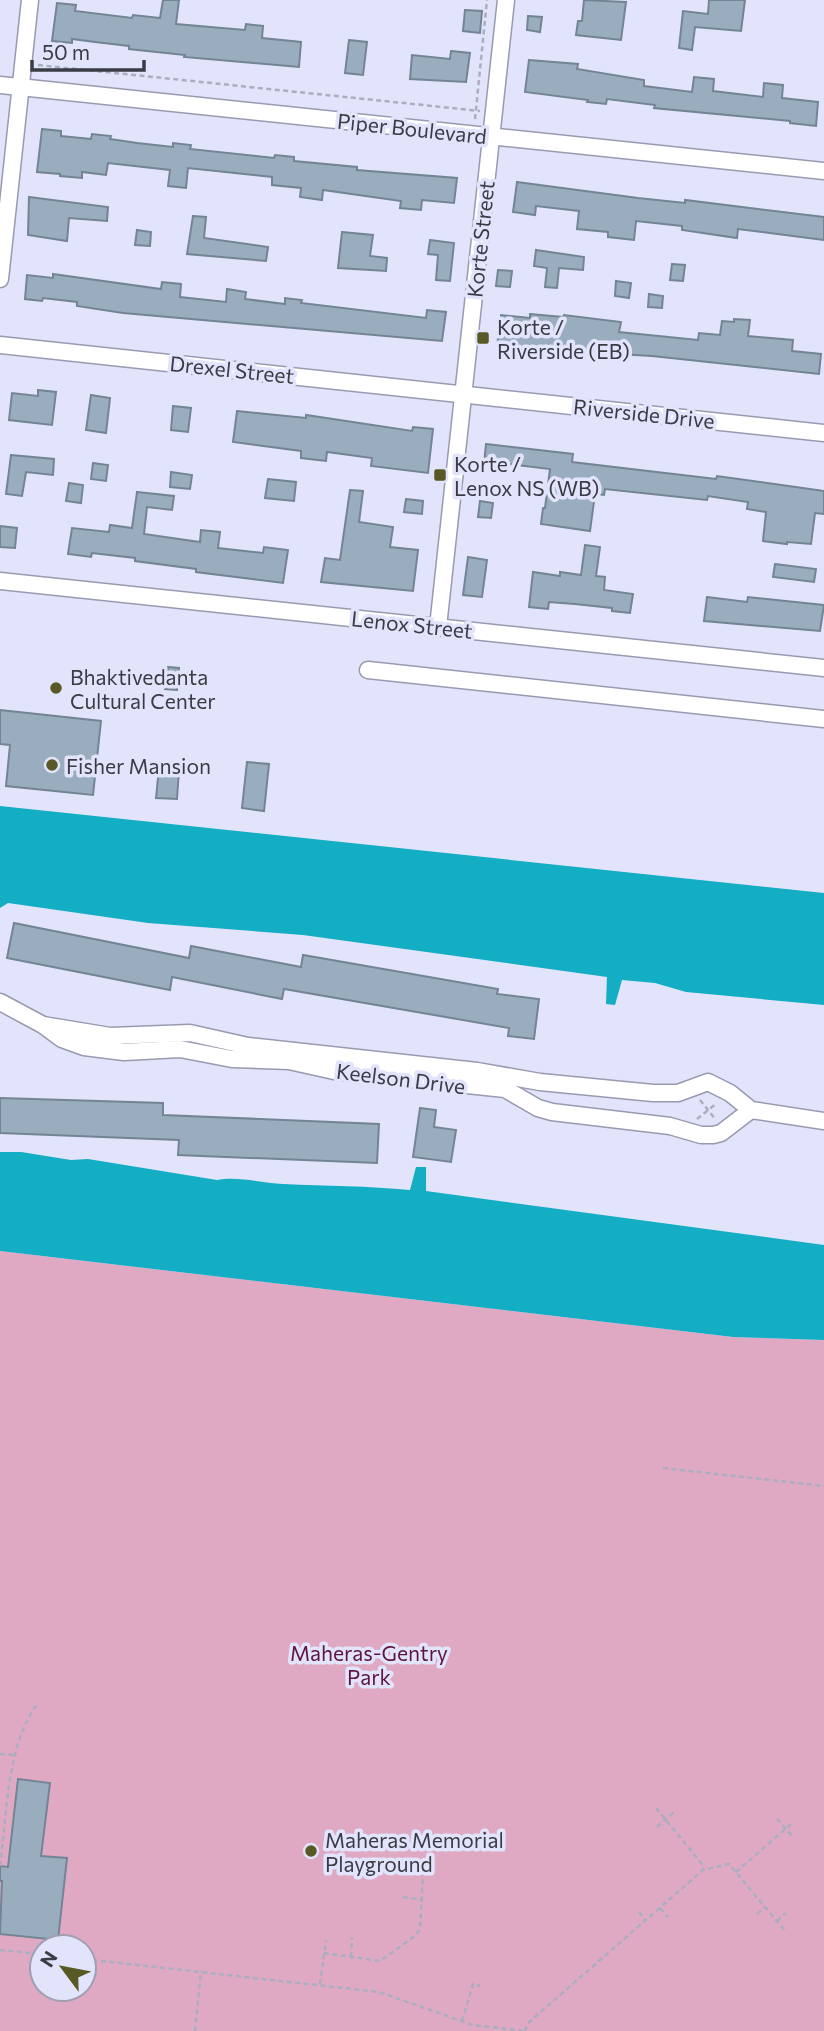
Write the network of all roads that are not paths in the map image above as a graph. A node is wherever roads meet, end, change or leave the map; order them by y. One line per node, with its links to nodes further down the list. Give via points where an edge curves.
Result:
1 (30, 0): 4 (street)
2 (506, 0): 5 (street, Korte Street)
3 (0, 85): 4 (street, Piper Boulevard)
4 (21, 87): 5 (street, Piper Boulevard); 7 (street)
5 (492, 136): 6 (street, Piper Boulevard); 9 (street, Korte Street)
6 (824, 171)
7 (0, 279)
8 (0, 345): 9 (street, Drexel Street)
9 (464, 394): 10 (street, Riverside Drive); 12 (street, Korte Street)
10 (824, 433)
11 (0, 582): 12 (street, Lenox Street)
12 (438, 627): 13 (street, Lenox Street)
13 (824, 668)
14 (368, 670): 15 (street)
15 (824, 719)
16 (0, 1002): 17 (street, Keelson Drive)
17 (43, 1025): 18 (street, Keelson Drive, via 110,1036 190,1033 248,1046 653,1093 678,1093 708,1082); 18 (street, Keelson Drive, via 84,1047 124,1052 180,1049 232,1059 289,1061 334,1071 505,1089 552,1112 670,1126 701,1135 721,1133)
18 (751, 1110): 19 (street, Keelson Drive)
19 (824, 1121)

